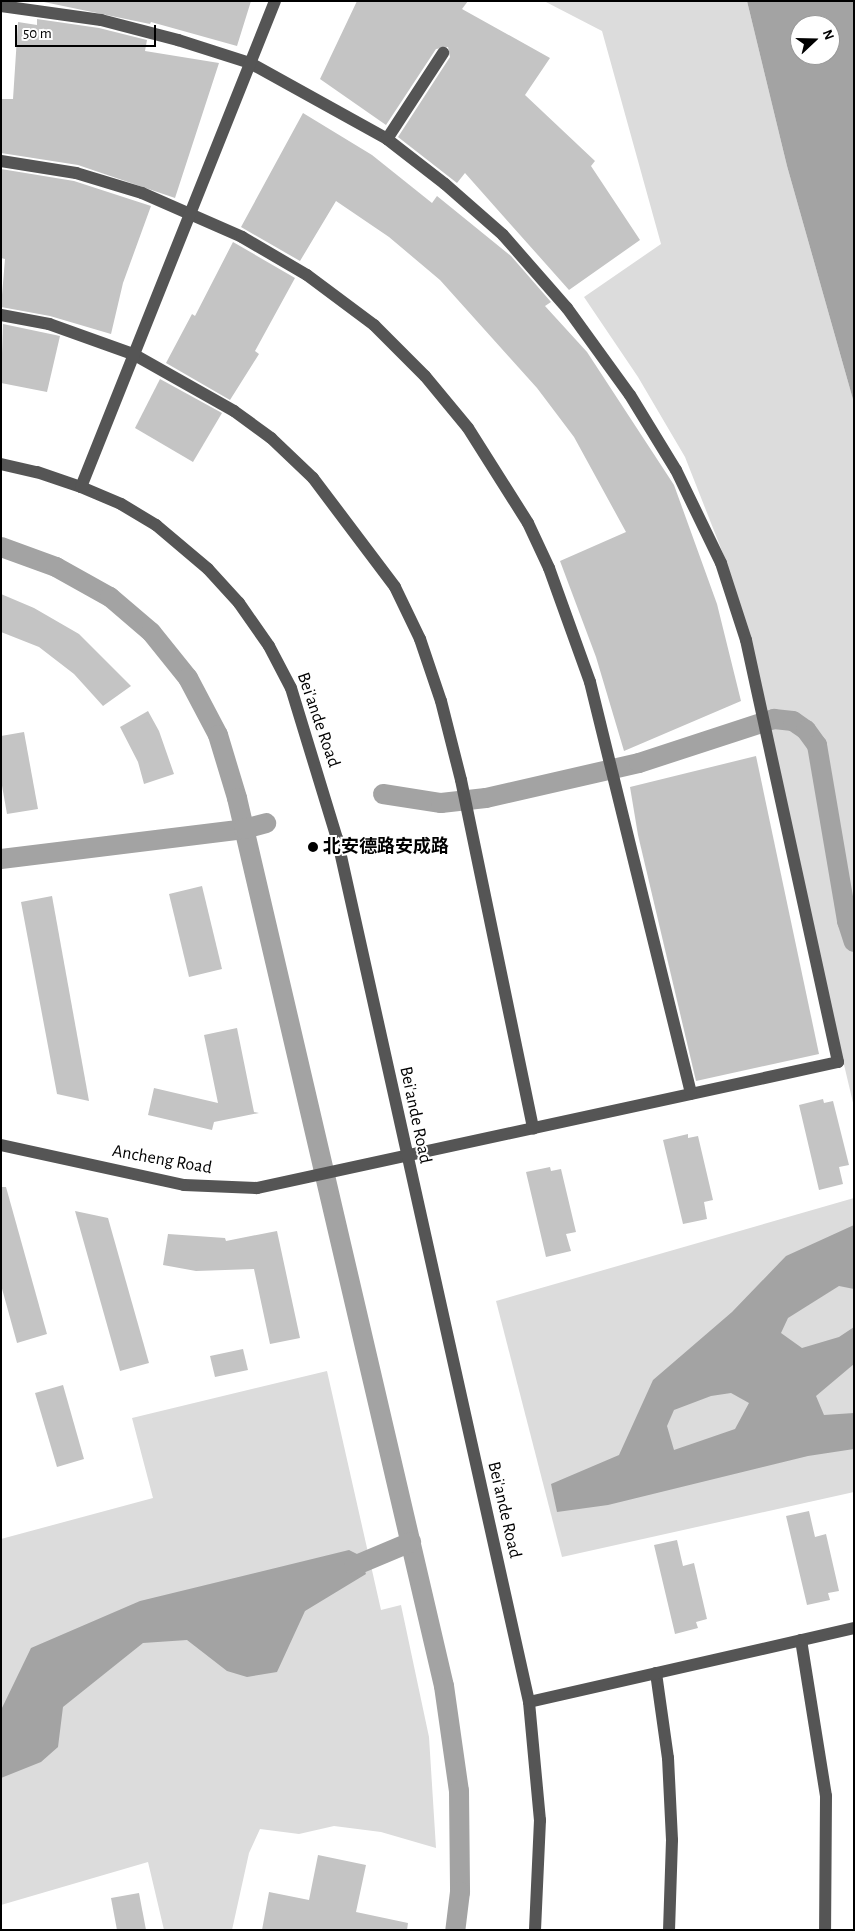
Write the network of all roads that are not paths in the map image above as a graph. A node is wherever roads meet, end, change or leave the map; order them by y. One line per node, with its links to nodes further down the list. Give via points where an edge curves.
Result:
1 (275, 1): 4 (street)
2 (1, 6): 4 (street, via 101,20)
3 (443, 52): 5 (street)
4 (250, 63): 5 (street); 7 (street)
5 (387, 139): 12 (street, Ancheng Road, via 503,235 567,308 630,395 676,470 721,563 746,640 838,1062)
6 (1, 161): 7 (street, via 76,173 142,192)
7 (190, 212): 9 (street); 12 (street, via 307,275 374,325 425,376 468,428 528,523 549,568 590,682)
8 (1, 315): 9 (street, via 48,324)
9 (133, 354): 11 (street); 13 (street, via 226,406 271,438 313,478 395,587 420,639 441,701 472,826)
10 (1, 464): 11 (street, Bei'ande Road)
11 (80, 487): 15 (street, Bei'ande Road, via 120,504 156,526 208,569 239,603 269,646 292,688 337,838)
12 (691, 1094): 13 (street, Ancheng Road)
13 (533, 1129): 15 (street, Ancheng Road)
14 (1, 1145): 15 (street, Ancheng Road, via 184,1185 257,1188)
15 (406, 1157): 19 (street, Bei'ande Road)
16 (854, 1628): 17 (street)
17 (800, 1640): 18 (street); 22 (street, via 826,1796)
18 (656, 1673): 19 (street); 21 (street, via 668,1758 672,1840)
19 (529, 1702): 20 (street, Bei'ande Road, via 540,1820)
20 (535, 1930)
21 (669, 1930)
22 (825, 1930)

